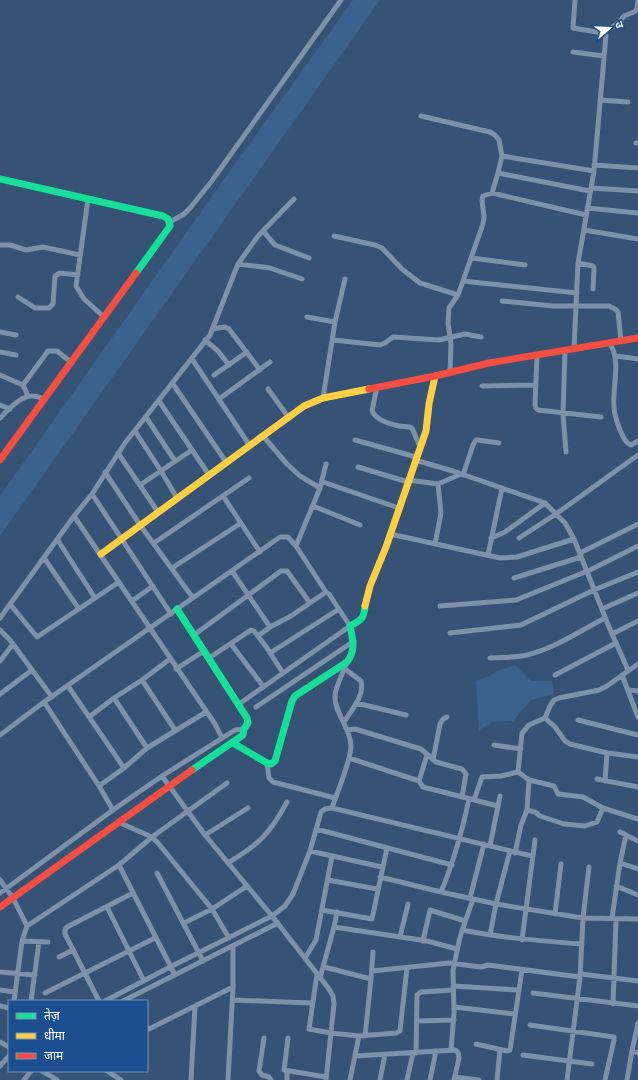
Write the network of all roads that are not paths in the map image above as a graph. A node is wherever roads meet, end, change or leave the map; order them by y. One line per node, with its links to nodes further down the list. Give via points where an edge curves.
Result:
1 (341, 0): 24 (street, via 211,182 184,214)
2 (575, 0): 6 (street, via 573,28 605,34)
3 (638, 0): 4 (street, via 637,9)
4 (612, 27)
5 (572, 52): 6 (street)
6 (604, 56): 7 (street)
7 (600, 100): 8 (street); 11 (street)
8 (628, 102)
9 (421, 116): 10 (street, via 490,132 499,140)
10 (502, 156): 13 (street); 14 (street)
11 (594, 165): 12 (street); 13 (street)
12 (638, 168)
13 (594, 171): 16 (street)
14 (498, 173): 16 (street); 18 (street)
15 (0, 179): 19 (street)
16 (591, 190): 17 (street); 21 (street)
17 (638, 191)
18 (492, 193): 23 (street); 32 (street, via 483,196 483,224)
19 (88, 199): 24 (street, via 164,216); 30 (street)
20 (294, 199): 26 (street)
21 (587, 208): 22 (street); 23 (street)
22 (638, 213)
23 (586, 215): 25 (street)
24 (170, 222): 46 (street, via 170,226)
25 (584, 230): 28 (street); 33 (street)
26 (263, 231): 31 (street, via 275,245); 34 (street)
27 (334, 236): 42 (street, via 382,248 402,270 420,283)
28 (638, 239)
29 (0, 246): 30 (street, via 10,245 26,250 43,247)
30 (80, 256): 36 (street)
31 (308, 258)
32 (472, 258): 35 (street); 39 (street)
33 (578, 263): 40 (street, via 593,266); 41 (street)
34 (238, 264): 37 (street, via 270,268); 49 (street)
35 (525, 265)
36 (78, 275): 43 (street, via 60,273 55,276 52,304 49,308 35,308); 46 (street, via 76,286 81,295)
37 (302, 279)
38 (345, 279): 48 (street)
39 (463, 281): 41 (street); 42 (street)
40 (593, 289)
41 (577, 293): 45 (street)
42 (458, 295): 52 (street, via 449,308 448,323)
43 (18, 297)
44 (502, 301): 45 (street)
45 (576, 306): 57 (street, via 615,308 618,312); 59 (street)
46 (104, 317): 69 (street)
47 (307, 317): 48 (street)
48 (335, 322): 56 (street)
49 (212, 329): 55 (street); 62 (street, via 230,329)
50 (0, 332): 51 (street)
51 (16, 335)
52 (451, 337): 53 (street, via 465,334); 56 (street, via 439,340 394,337 380,345); 72 (street)
53 (481, 337)
54 (638, 338): 57 (street)
55 (205, 340): 66 (street); 70 (street)
56 (333, 340): 83 (street)
57 (621, 341): 58 (street)
58 (609, 343): 59 (street); 65 (street)
59 (574, 349): 60 (street)
60 (565, 350): 64 (street); 89 (street)
61 (0, 352): 63 (street)
62 (247, 352): 70 (street); 71 (street)
63 (16, 355)
64 (537, 355): 72 (street); 78 (street)
65 (616, 356): 67 (street); 97 (street, via 615,418 625,441 631,445)
66 (192, 359): 76 (street); 85 (street)
67 (638, 359)
68 (270, 362): 71 (street)
69 (72, 363): 77 (street, via 57,351 48,351); 84 (street)
70 (229, 365): 74 (street)
71 (260, 370): 85 (street)
72 (450, 372): 75 (street)
73 (0, 375): 77 (street)
74 (214, 375)
75 (435, 376): 80 (street); 100 (street, via 426,432)
76 (173, 384): 86 (street); 108 (street)
77 (23, 385): 82 (street)
78 (536, 385): 79 (street); 89 (street, via 536,408 542,412)
79 (482, 386)
80 (377, 387): 83 (street); 100 (street, via 373,414 387,422 412,428)
81 (268, 389): 93 (street)
82 (28, 396): 84 (street); 88 (street)
83 (323, 398): 93 (street, via 304,406)
84 (45, 399): 106 (street)
85 (219, 399): 99 (street)
86 (159, 401): 90 (street); 101 (street)
87 (0, 405): 88 (street)
88 (10, 409): 92 (street)
89 (563, 414): 91 (street); 102 (street)
90 (146, 417): 94 (street); 107 (street)
91 (601, 417)
92 (0, 418)
93 (289, 418): 95 (street)
94 (134, 431): 103 (street); 111 (street)
95 (263, 436): 99 (street); 120 (street, via 300,476)
96 (355, 440): 105 (street)
97 (638, 441)
98 (499, 443): 114 (street, via 476,440)
99 (250, 446): 108 (street)
100 (420, 447): 105 (street)
101 (192, 450): 107 (street); 113 (street)
102 (566, 452)
103 (118, 453): 112 (street); 119 (street)
104 (638, 455): 129 (street)
105 (416, 459): 114 (street); 116 (street)
106 (0, 460)
107 (175, 461): 111 (street)
108 (226, 462): 113 (street)
109 (326, 464): 117 (street)
110 (358, 467): 116 (street)
111 (161, 471): 119 (street); 124 (street)
112 (105, 472): 122 (street); 133 (street)
113 (209, 475): 124 (street)
114 (462, 475): 118 (street); 121 (street)
115 (249, 478): 123 (street)
116 (408, 481): 118 (street); 127 (street)
117 (322, 482): 120 (street); 127 (street)
118 (438, 484): 142 (street, via 441,513)
119 (140, 485): 128 (street)
120 (320, 488): 126 (street)
121 (502, 488): 125 (street); 137 (street)
122 (92, 494): 130 (street); 136 (street)
123 (223, 496): 131 (street); 141 (street)
124 (177, 498): 128 (street)
125 (545, 503): 129 (street); 137 (street, via 505,532)
126 (313, 506): 134 (street); 143 (street)
127 (399, 508): 135 (street)
128 (158, 512): 133 (street)
129 (556, 514): 138 (street); 140 (street, via 565,523)
130 (74, 516): 139 (street); 146 (street)
131 (241, 523): 145 (street); 150 (street)
132 (638, 524): 148 (street)
133 (140, 525): 136 (street); 141 (street)
134 (360, 525)
135 (390, 534): 142 (street); 174 (street, via 366,598 364,615 361,620)
136 (122, 538): 146 (street); 156 (street)
137 (491, 538): 147 (street)
138 (519, 538)
139 (57, 539): 149 (street); 161 (street)
140 (574, 539): 147 (street, via 517,557 500,558); 148 (street)
141 (154, 543): 150 (street)
142 (435, 544): 147 (street)
143 (296, 546): 145 (street, via 288,537 280,537); 158 (street)
144 (638, 546): 152 (street)
145 (260, 552): 151 (street)
146 (101, 554): 155 (street)
147 (488, 555)
148 (580, 555): 152 (street); 154 (street)
149 (44, 558): 165 (street); 167 (street)
150 (172, 568): 162 (street)
151 (232, 571): 160 (street); 162 (street)
152 (587, 572): 157 (street); 166 (street, via 516,600)
153 (638, 572): 157 (street)
154 (514, 578)
155 (119, 582): 161 (street); 163 (street)
156 (153, 586): 163 (street); 170 (street)
157 (594, 590): 169 (street); 178 (street, via 521,625)
158 (326, 592): 164 (street); 168 (street)
159 (638, 593): 169 (street)
160 (248, 595): 164 (street, via 281,571 285,571); 175 (street); 180 (street)
161 (95, 598): 167 (street)
162 (193, 598): 170 (street)
163 (132, 601): 176 (street)
164 (310, 603): 175 (street)
165 (10, 604): 167 (street, via 37,638); 171 (street)
166 (440, 606)
167 (79, 609)
168 (339, 609): 174 (street); 187 (street)
169 (602, 609): 172 (street)
170 (174, 612): 176 (street); 180 (street)
171 (0, 618)
172 (605, 618): 179 (street); 190 (street, via 539,651 526,655)
173 (638, 621): 179 (street)
174 (350, 626): 182 (street); 198 (street)
175 (270, 627): 181 (street)
176 (150, 628): 188 (street); 202 (street)
177 (0, 630): 184 (street)
178 (450, 633)
179 (612, 634): 183 (street)
180 (194, 635): 186 (street)
181 (258, 636): 185 (street, via 251,630); 187 (street)
182 (354, 641): 192 (street, via 354,651); 212 (street)
183 (616, 643): 197 (street); 200 (street)
184 (13, 644): 191 (street); 196 (street)
185 (231, 644): 189 (street); 203 (street)
186 (204, 651): 189 (street); 194 (street)
187 (270, 653): 198 (street)
188 (170, 658): 194 (street); 201 (street)
189 (209, 658): 211 (street)
190 (490, 658)
191 (0, 661)
192 (347, 662): 195 (street); 236 (street, via 295,696 275,761)
193 (638, 664): 197 (street)
194 (176, 669): 213 (street)
195 (345, 669): 210 (street, via 361,681 362,689); 220 (street, via 335,695 335,702)
196 (32, 670): 206 (street); 207 (street)
197 (628, 670): 199 (street)
198 (283, 673): 203 (street)
199 (622, 675): 204 (street); 218 (street, via 598,690 554,700)
200 (555, 676)
201 (142, 680): 208 (street); 222 (street)
202 (68, 686): 207 (street); 215 (street)
203 (263, 686): 211 (street)
204 (628, 690): 205 (street); 217 (street)
205 (638, 691)
206 (0, 694)
207 (52, 697): 209 (street)
208 (114, 698): 215 (street); 229 (street)
209 (44, 702): 224 (street); 245 (street)
210 (356, 703): 214 (street); 220 (street)
211 (239, 704): 221 (street, via 248,723)
212 (256, 707)
213 (206, 712): 222 (street); 226 (street)
214 (406, 715)
215 (89, 717): 237 (street)
216 (447, 717): 235 (street, via 440,724)
217 (638, 717)
218 (545, 718): 230 (street, via 529,724 522,733); 232 (street, via 570,744)
219 (578, 720): 225 (street)
220 (344, 722): 223 (street)
221 (244, 729): 226 (street, via 235,730); 227 (street, via 243,735)
222 (176, 730): 229 (street)
223 (347, 730): 231 (street, via 355,729 421,749); 234 (street, via 351,746)
224 (0, 735)
225 (638, 735)
226 (222, 738): 239 (street)
227 (232, 743): 236 (street); 246 (street)
228 (494, 745): 230 (street)
229 (147, 748): 237 (street)
230 (521, 749): 238 (street)
231 (427, 754): 235 (street); 242 (street)
232 (607, 754): 233 (street); 243 (street)
233 (638, 757)
234 (349, 758): 242 (street); 250 (street)
235 (433, 760): 249 (street, via 465,772)
236 (268, 764): 250 (street, via 269,778 273,782)
237 (124, 768): 245 (street)
238 (518, 772): 241 (street); 251 (street, via 482,777)
239 (162, 776): 246 (street); 257 (street)
240 (597, 779): 243 (street)
241 (530, 780): 256 (street, via 554,786 561,794 583,797); 258 (street)
242 (419, 781): 249 (street, via 423,787)
243 (605, 782): 247 (street)
244 (227, 783): 259 (street)
245 (99, 786): 257 (street)
246 (168, 786): 259 (street); 261 (street)
247 (638, 787)
248 (500, 796): 253 (street)
249 (462, 797): 251 (street)
250 (336, 798): 255 (street)
251 (472, 799): 253 (street); 267 (street)
252 (287, 802): 276 (street, via 272,828 262,839)
253 (498, 806): 270 (street)
254 (248, 808): 264 (street)
255 (332, 808): 262 (street, via 321,812); 267 (street)
256 (603, 808): 258 (street, via 597,822 585,826 559,823); 260 (street)
257 (113, 810): 290 (street)
258 (527, 810): 273 (street)
259 (188, 812): 264 (street); 266 (street)
260 (638, 819)
261 (118, 822): 266 (street); 296 (street)
262 (316, 829): 271 (street); 272 (street)
263 (620, 832): 265 (street)
264 (205, 835): 276 (street)
265 (626, 835): 269 (street); 277 (street)
266 (152, 837): 279 (street); 302 (street)
267 (461, 838): 270 (street); 280 (street)
268 (535, 840): 275 (street)
269 (638, 841)
270 (487, 845): 273 (street); 297 (street)
271 (387, 848): 280 (street); 281 (street)
272 (310, 851): 274 (street); 307 (street, via 293,894 285,906)
273 (513, 852): 275 (street); 299 (street)
274 (332, 856): 281 (street); 287 (street)
275 (532, 856): 303 (street)
276 (228, 863): 288 (street)
277 (620, 863): 283 (street); 289 (street)
278 (561, 864): 306 (street)
279 (119, 865): 294 (street); 314 (street)
280 (452, 865): 292 (street)
281 (382, 867): 285 (street)
282 (589, 867): 308 (street)
283 (638, 870)
284 (157, 873): 312 (street)
285 (380, 877): 291 (street); 292 (street)
286 (0, 880): 290 (street)
287 (328, 880): 291 (street); 304 (street)
288 (247, 886): 302 (street); 307 (street)
289 (616, 886): 295 (street); 309 (street)
290 (6, 889): 293 (street); 296 (street)
291 (377, 890): 305 (street, via 372,918)
292 (441, 892): 297 (street)
293 (0, 893)
294 (132, 893): 301 (street); 319 (street)
295 (638, 895)
296 (13, 898): 300 (street); 314 (street)
297 (471, 899): 299 (street); 311 (street)
298 (408, 904): 318 (street)
299 (496, 904): 303 (street); 317 (street)
300 (0, 907)
301 (107, 907): 329 (street, via 67,927 65,934); 330 (street)
302 (212, 909): 312 (street); 320 (street)
303 (525, 909): 306 (street); 321 (street)
304 (322, 910): 305 (street); 334 (street, via 316,940)
305 (337, 912): 315 (street)
306 (555, 914): 308 (street)
307 (272, 916): 313 (street); 320 (street)
308 (583, 918): 309 (street); 326 (street)
309 (614, 918): 310 (street); 349 (street)
310 (638, 920)
311 (465, 921): 316 (street); 322 (street, via 430,910)
312 (184, 923): 332 (street)
313 (278, 923): 327 (street); 334 (street)
314 (27, 926): 323 (street)
315 (334, 927): 318 (street); 338 (street)
316 (462, 930): 317 (street); 328 (street)
317 (490, 935): 321 (street)
318 (400, 937): 322 (street)
319 (155, 938): 330 (street); 337 (street)
320 (229, 938): 332 (street)
321 (522, 940): 326 (street)
322 (422, 941): 328 (street)
323 (22, 942): 324 (street); 343 (street)
324 (39, 942): 325 (street); 345 (street)
325 (48, 942)
326 (582, 944): 347 (street)
327 (233, 947): 335 (street); 353 (street)
328 (457, 949): 336 (street)
329 (73, 950): 333 (street); 344 (street)
330 (129, 951): 344 (street); 351 (street)
331 (373, 952): 341 (street)
332 (199, 953): 335 (street); 337 (street)
333 (59, 957)
334 (305, 958): 348 (street)
335 (204, 961): 346 (street)
336 (454, 963): 339 (street); 340 (street); 354 (street)
337 (170, 967): 346 (street); 351 (street)
338 (324, 967): 348 (street); 350 (street)
339 (407, 968): 341 (street); 381 (street, via 400,1030 396,1033)
340 (522, 970): 347 (street); 356 (street)
341 (372, 971): 350 (street)
342 (0, 972): 343 (street)
343 (18, 973): 345 (street); 357 (street)
344 (84, 974): 359 (street); 363 (street)
345 (35, 975): 362 (street)
346 (175, 975): 365 (street)
347 (580, 975): 349 (street); 360 (street)
348 (318, 976): 367 (street); 379 (street, via 333,996)
349 (615, 978): 352 (street); 368 (street)
350 (371, 979): 381 (street)
351 (144, 981): 364 (street)
352 (638, 981)
353 (233, 986): 366 (street); 369 (street)
354 (453, 988): 356 (street); 371 (street); 374 (street, via 419,993)
355 (0, 990): 357 (street)
356 (518, 990): 372 (street)
357 (15, 992): 361 (street)
358 (533, 992): 360 (street)
359 (45, 993)
360 (577, 998): 368 (street); 378 (street)
361 (14, 1000)
362 (31, 1000)
363 (98, 1000)
364 (107, 1000)
365 (125, 1000)
366 (232, 1000): 367 (street); 408 (street)
367 (312, 1003): 379 (street, via 309,1029)
368 (613, 1004): 370 (street)
369 (195, 1006): 377 (street); 407 (street)
370 (638, 1006)
371 (454, 1007): 372 (street); 373 (street)
372 (515, 1014): 386 (street, via 510,1050)
373 (454, 1020): 374 (street); 385 (street)
374 (417, 1021): 389 (street)
375 (638, 1023): 388 (street)
376 (530, 1025): 378 (street)
377 (148, 1030)
378 (573, 1032): 395 (street); 418 (street, via 614,1037)
379 (331, 1033): 380 (street); 402 (street)
380 (358, 1036): 381 (street); 393 (street)
381 (365, 1036)
382 (264, 1038): 409 (street, via 259,1071)
383 (288, 1038): 401 (street, via 284,1068)
384 (476, 1044): 386 (street)
385 (451, 1050): 387 (street); 403 (street, via 458,1052)
386 (500, 1050): 416 (street)
387 (436, 1051): 389 (street); 414 (street)
388 (632, 1051): 390 (street); 419 (street)
389 (414, 1053): 391 (street); 413 (street)
390 (638, 1053)
391 (386, 1054): 393 (street); 412 (street)
392 (523, 1055): 395 (street)
393 (355, 1056): 411 (street)
394 (8, 1057): 397 (street)
395 (570, 1060): 396 (street); 417 (street)
396 (592, 1064)
397 (0, 1066)
398 (30, 1072): 404 (street)
399 (44, 1072): 405 (street)
400 (109, 1072): 406 (street)
401 (287, 1072): 402 (street); 410 (street)
402 (326, 1079)
403 (455, 1079): 415 (street)
404 (24, 1080)
405 (57, 1080)
406 (121, 1080)
407 (191, 1080)
408 (228, 1080)
409 (271, 1080)
410 (287, 1080)
411 (350, 1080)
412 (380, 1080)
413 (407, 1080)
414 (430, 1080)
415 (479, 1080)
416 (497, 1080)
417 (567, 1080)
418 (606, 1080)
419 (627, 1080)

